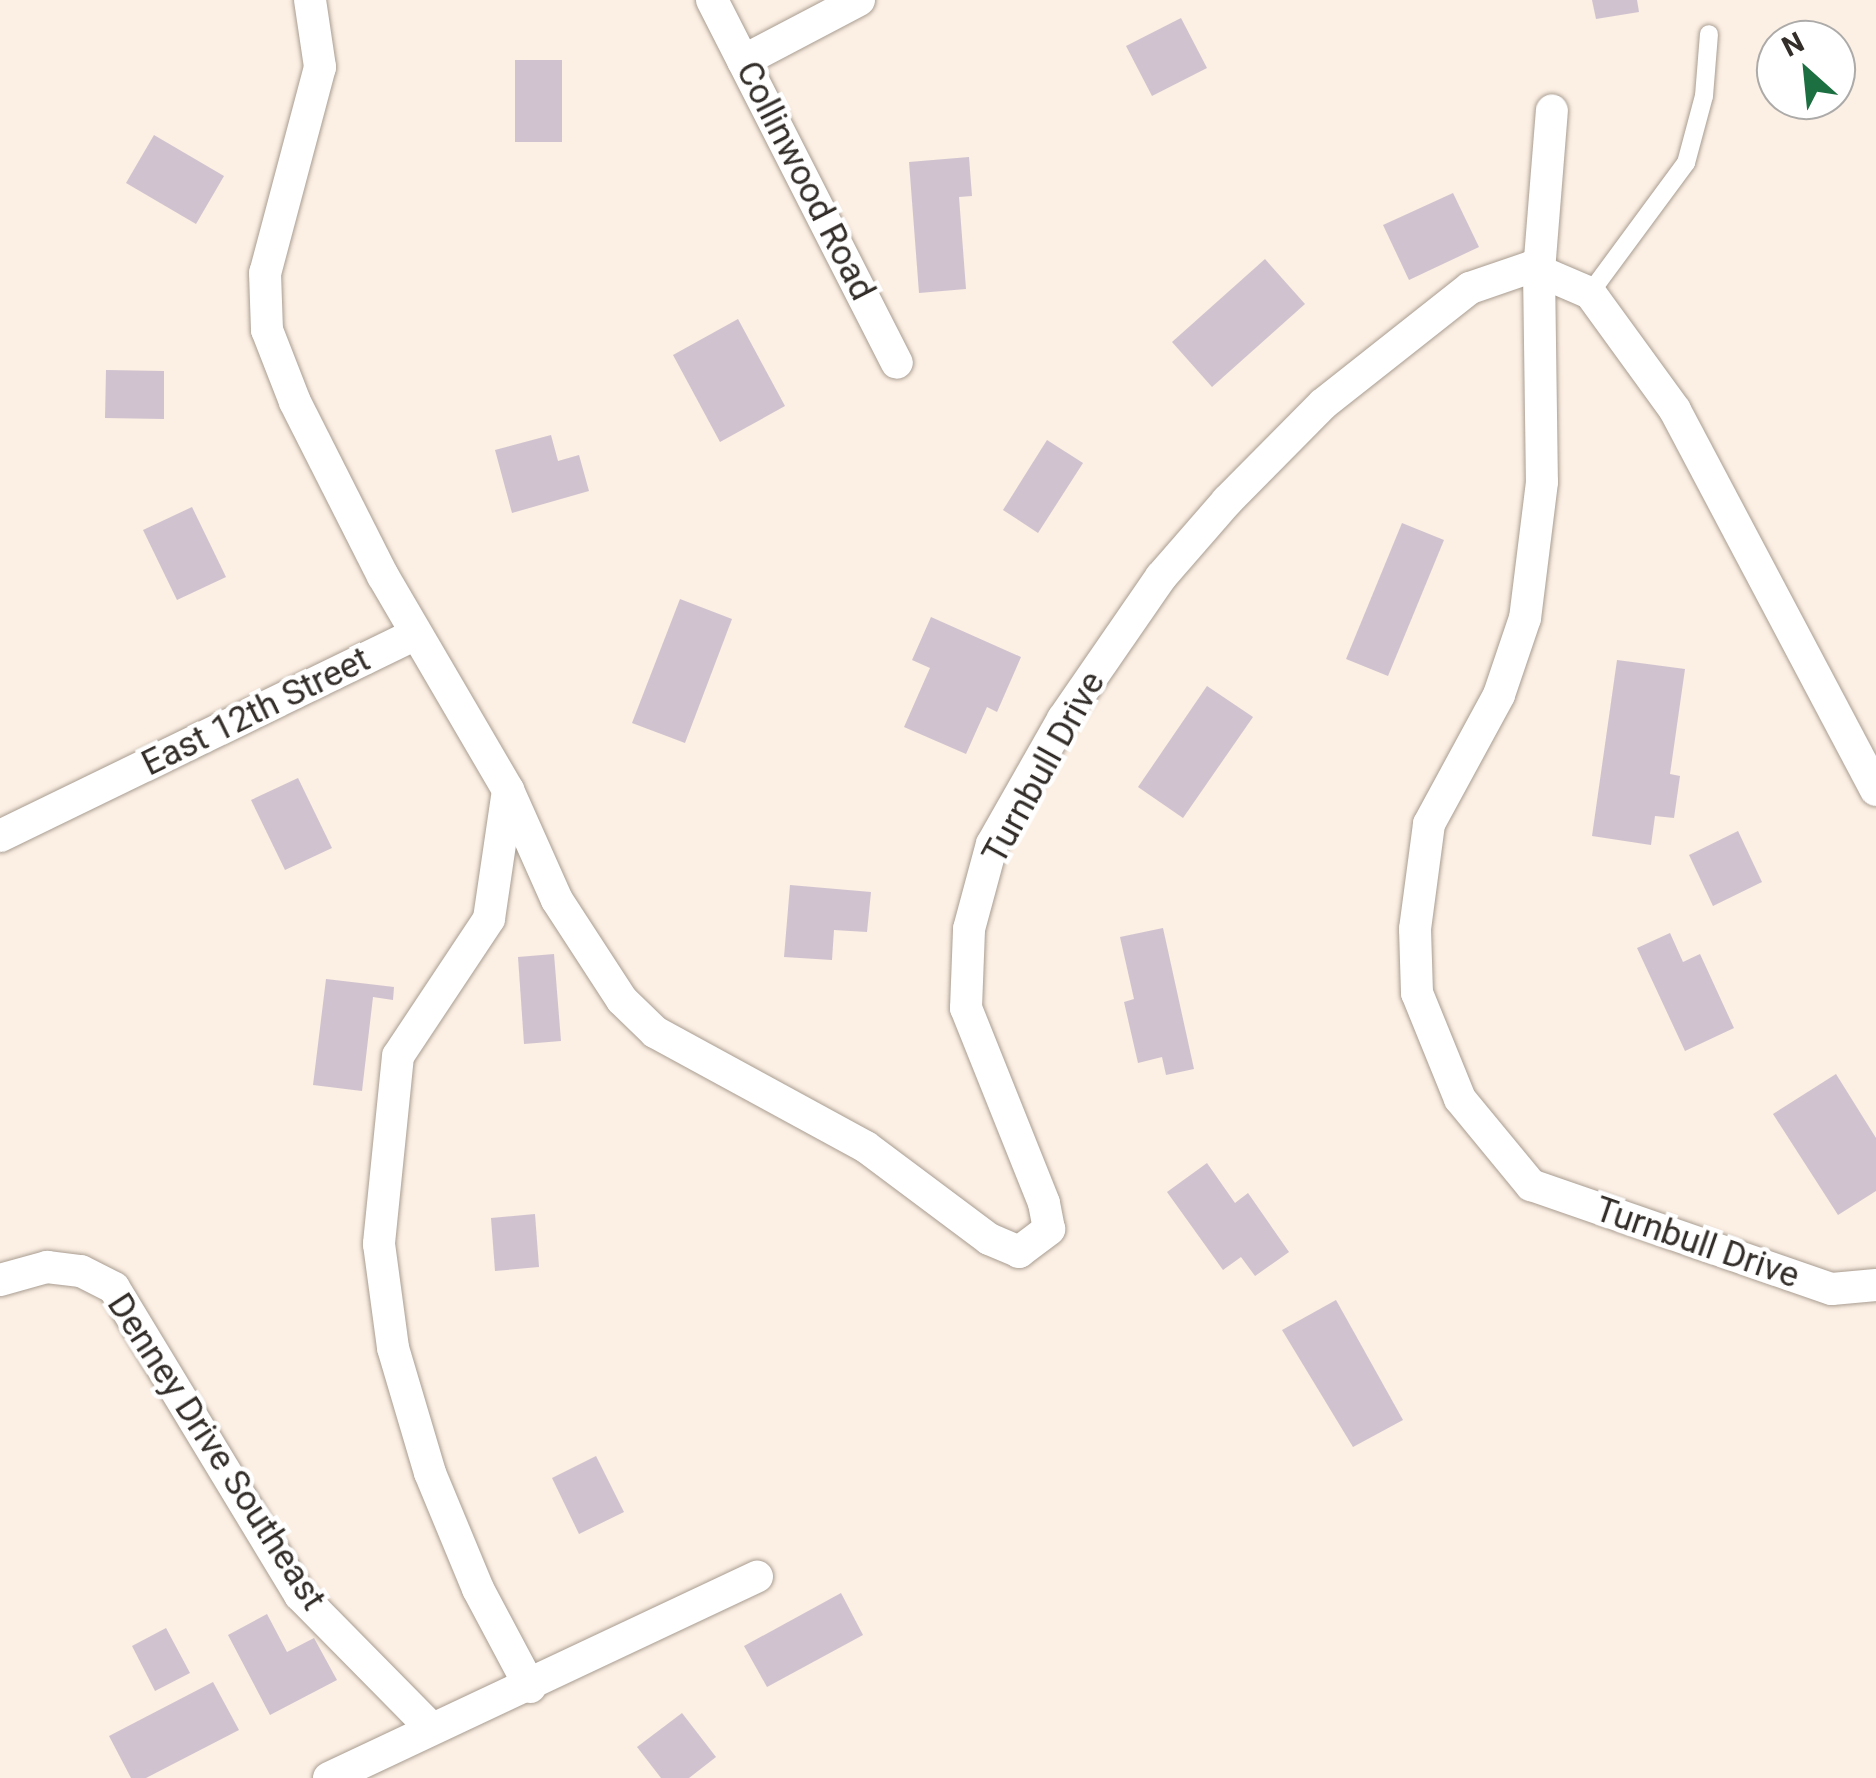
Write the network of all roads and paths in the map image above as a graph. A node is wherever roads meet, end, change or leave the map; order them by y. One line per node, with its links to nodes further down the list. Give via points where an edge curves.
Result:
1 (310, 0): 10 (street, via 320,67 268,258 267,330 294,402)
2 (712, 0): 5 (street, Collinwood Road)
3 (859, 0): 5 (street)
4 (1709, 34): 8 (lane, via 1704,96 1686,163)
5 (743, 61): 9 (street, Collinwood Road)
6 (1552, 111): 7 (street, Turnbull Drive)
7 (1539, 271): 8 (street); 11 (street, Turnbull Drive, via 1531,267 1470,288 1323,404 1227,501 1162,577 1063,719 992,844 969,929 966,1008 1044,1203 1049,1230 1040,1242 1019,1252 988,1239 866,1147 655,1032 587,952); 15 (street, Turnbull Drive, via 1542,482 1526,618 1499,695 1429,824 1415,929 1417,993 1460,1099 1531,1186 1832,1289)
8 (1590, 293): 12 (street, via 1675,410)
9 (897, 362)
10 (416, 634): 11 (street, Turnbull Drive); 13 (street, East 12th Street)
11 (508, 790): 17 (street, via 489,919 398,1056 380,1244 393,1348 430,1474 478,1590)
12 (1876, 790)
13 (0, 836)
14 (0, 1280): 18 (street, Denney Drive Southeast, via 47,1267 82,1271 114,1288 300,1595)
15 (1876, 1284)
16 (757, 1577): 17 (street)
17 (530, 1687): 18 (street)
18 (430, 1727): 19 (street)
19 (328, 1778)

